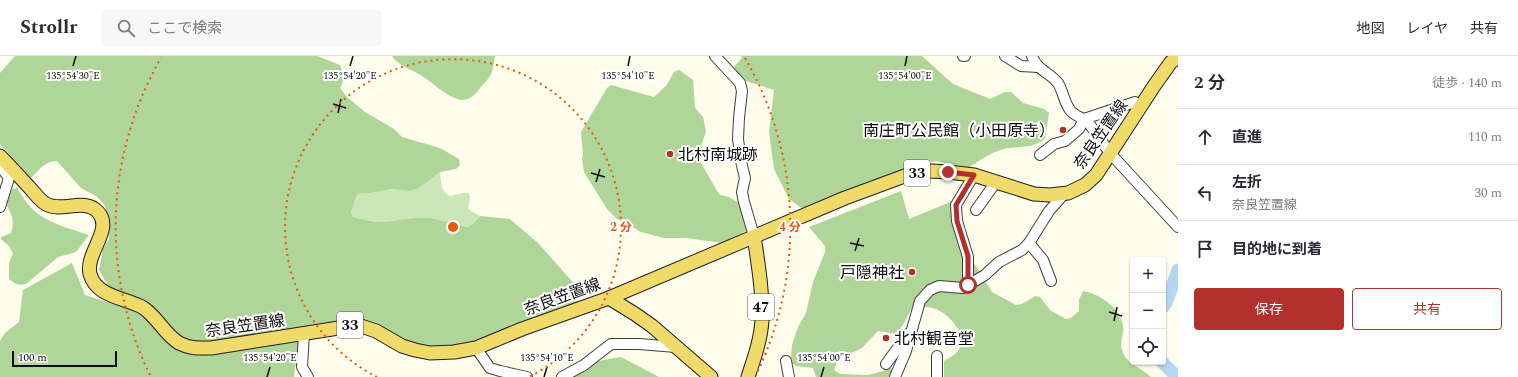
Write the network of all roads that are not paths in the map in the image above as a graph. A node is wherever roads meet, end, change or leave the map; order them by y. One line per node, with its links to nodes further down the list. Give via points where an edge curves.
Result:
1 (714, 56): 18 (street, via 740,83 742,90 738,139 745,178 742,192)
2 (1005, 56): 5 (street, via 1021,66)
3 (1032, 56): 5 (street)
4 (1178, 57): 6 (main road, 奈良笠置線 / 33, via 1171,62)
5 (1038, 67): 7 (street, via 1058,84 1069,109)
6 (1140, 107): 7 (street, via 1134,102); 8 (main road, 奈良笠置線 / 33)
7 (1084, 119): 8 (street); 9 (street, via 1079,129 1065,141 1054,144)
8 (1110, 153): 14 (main road, 奈良笠置線 / 33, via 1096,176 1076,190); 17 (street)
9 (1040, 155)
10 (0, 156): 24 (main road, 奈良笠置線 / 33, via 46,204 54,207 92,207 103,218 101,236 91,257 91,276 98,287 112,296 142,307 178,342 193,349 211,348)
11 (0, 166): 15 (street, via 9,178)
12 (974, 175): 13 (main road, 奈良笠置線 / 33); 18 (main road, 奈良笠置線 / 33, via 932,171 910,174); 21 (street, via 956,205 957,221 968,256)
13 (996, 182): 14 (main road, 奈良笠置線 / 33, via 1034,194); 16 (street)
14 (1065, 194): 19 (street, via 1048,211)
15 (0, 207)
16 (976, 210)
17 (1178, 227)
18 (754, 236): 22 (main road, 奈良笠置線 / 33); 34 (main road, 47, via 762,320)
19 (1029, 243): 20 (street, via 1043,260); 21 (street)
20 (1051, 281)
21 (968, 285): 23 (street, via 963,288 939,286 930,290 920,301)
22 (609, 298): 25 (main road, via 635,314); 26 (main road, 奈良笠置線 / 33)
23 (911, 332): 29 (street); 36 (street)
24 (304, 333): 26 (main road, 奈良笠置線 / 33, via 358,325 376,331 402,346 423,352 454,352); 30 (street, via 302,367)
25 (676, 347): 32 (street, via 611,344 584,365); 33 (main road)
26 (476, 348): 31 (street, via 490,368)
27 (937, 356): 37 (street)
28 (786, 361): 35 (street)
29 (886, 364)
30 (308, 377)
31 (527, 377)
32 (562, 377)
33 (711, 377)
34 (748, 377)
35 (790, 377)
36 (895, 377)
37 (937, 377)

